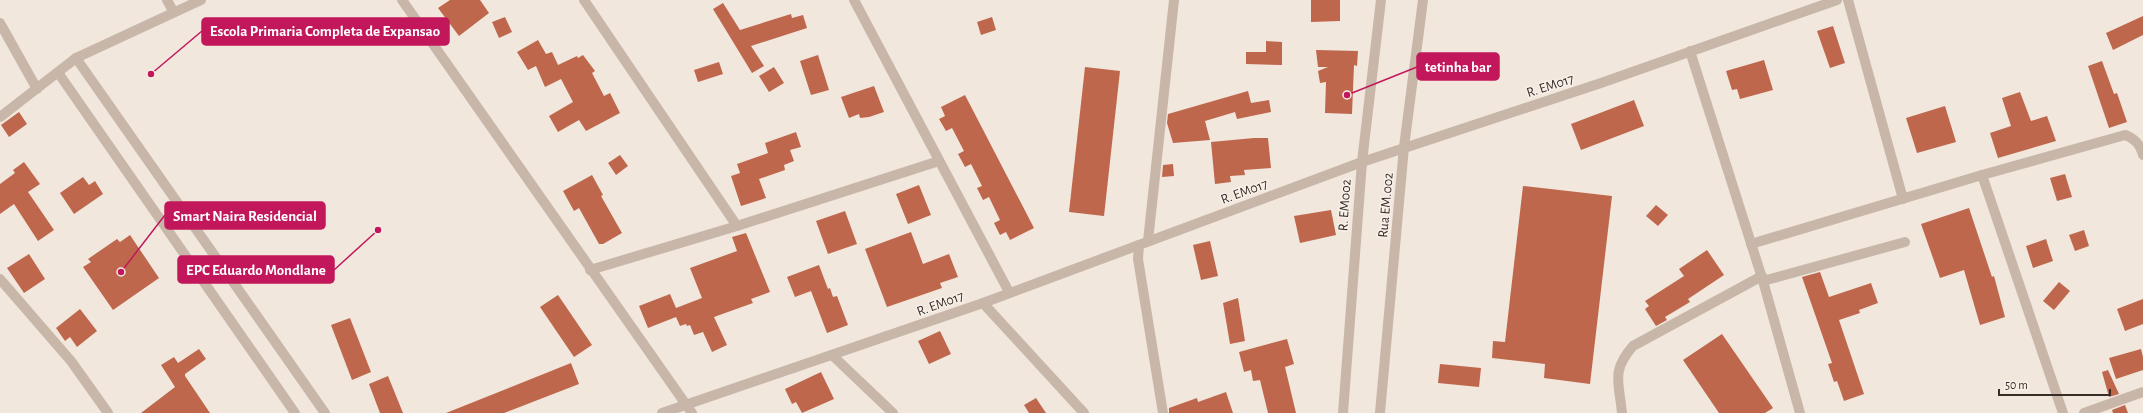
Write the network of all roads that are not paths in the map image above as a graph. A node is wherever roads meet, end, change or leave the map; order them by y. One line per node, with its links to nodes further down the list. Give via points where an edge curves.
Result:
1 (167, 0): 11 (street)
2 (201, 0): 11 (street)
3 (402, 0): 28 (street)
4 (584, 0): 24 (street)
5 (854, 0): 20 (street)
6 (1174, 0): 26 (street)
7 (1381, 0): 21 (street, R. EM002)
8 (1423, 0): 18 (street, Rua EM.002)
9 (1837, 0): 13 (street, R. EM017)
10 (1848, 0): 23 (street)
11 (174, 11): 14 (street)
12 (0, 23): 16 (street)
13 (1690, 51): 18 (street, R. EM017, via 1602,83); 27 (street)
14 (76, 58): 15 (street); 38 (street)
15 (59, 74): 16 (street); 37 (street)
16 (37, 89): 17 (street)
17 (0, 117)
18 (1404, 147): 21 (street, R. EM017); 44 (street, Rua EM.002)
19 (2143, 155): 22 (street, via 2134,139 2125,135)
20 (939, 161): 24 (street); 31 (street)
21 (1362, 162): 26 (street, R. EM017); 43 (street, R. EM002)
22 (1982, 175): 23 (street); 47 (street)
23 (1903, 199): 27 (street)
24 (737, 226): 28 (street)
25 (1905, 242): 29 (street)
26 (1143, 243): 31 (street, R. EM017); 42 (street, via 1138,260)
27 (1751, 244): 29 (street)
28 (590, 270): 35 (street)
29 (1762, 279): 45 (street, via 1633,346 1617,370); 46 (street)
30 (0, 280): 36 (street, via 71,361)
31 (1009, 292): 32 (street, R. EM017)
32 (983, 303): 33 (street, R. EM017); 41 (street)
33 (832, 356): 35 (street, R. EM017); 40 (street)
34 (2143, 392): 48 (street)
35 (690, 409): 39 (street, R. EM017)
36 (108, 413)
37 (295, 413)
38 (325, 413)
39 (662, 413)
40 (893, 413)
41 (1084, 413)
42 (1163, 413)
43 (1343, 413)
44 (1380, 413)
45 (1622, 413)
46 (1800, 413)
47 (2063, 413)
48 (2084, 413)

